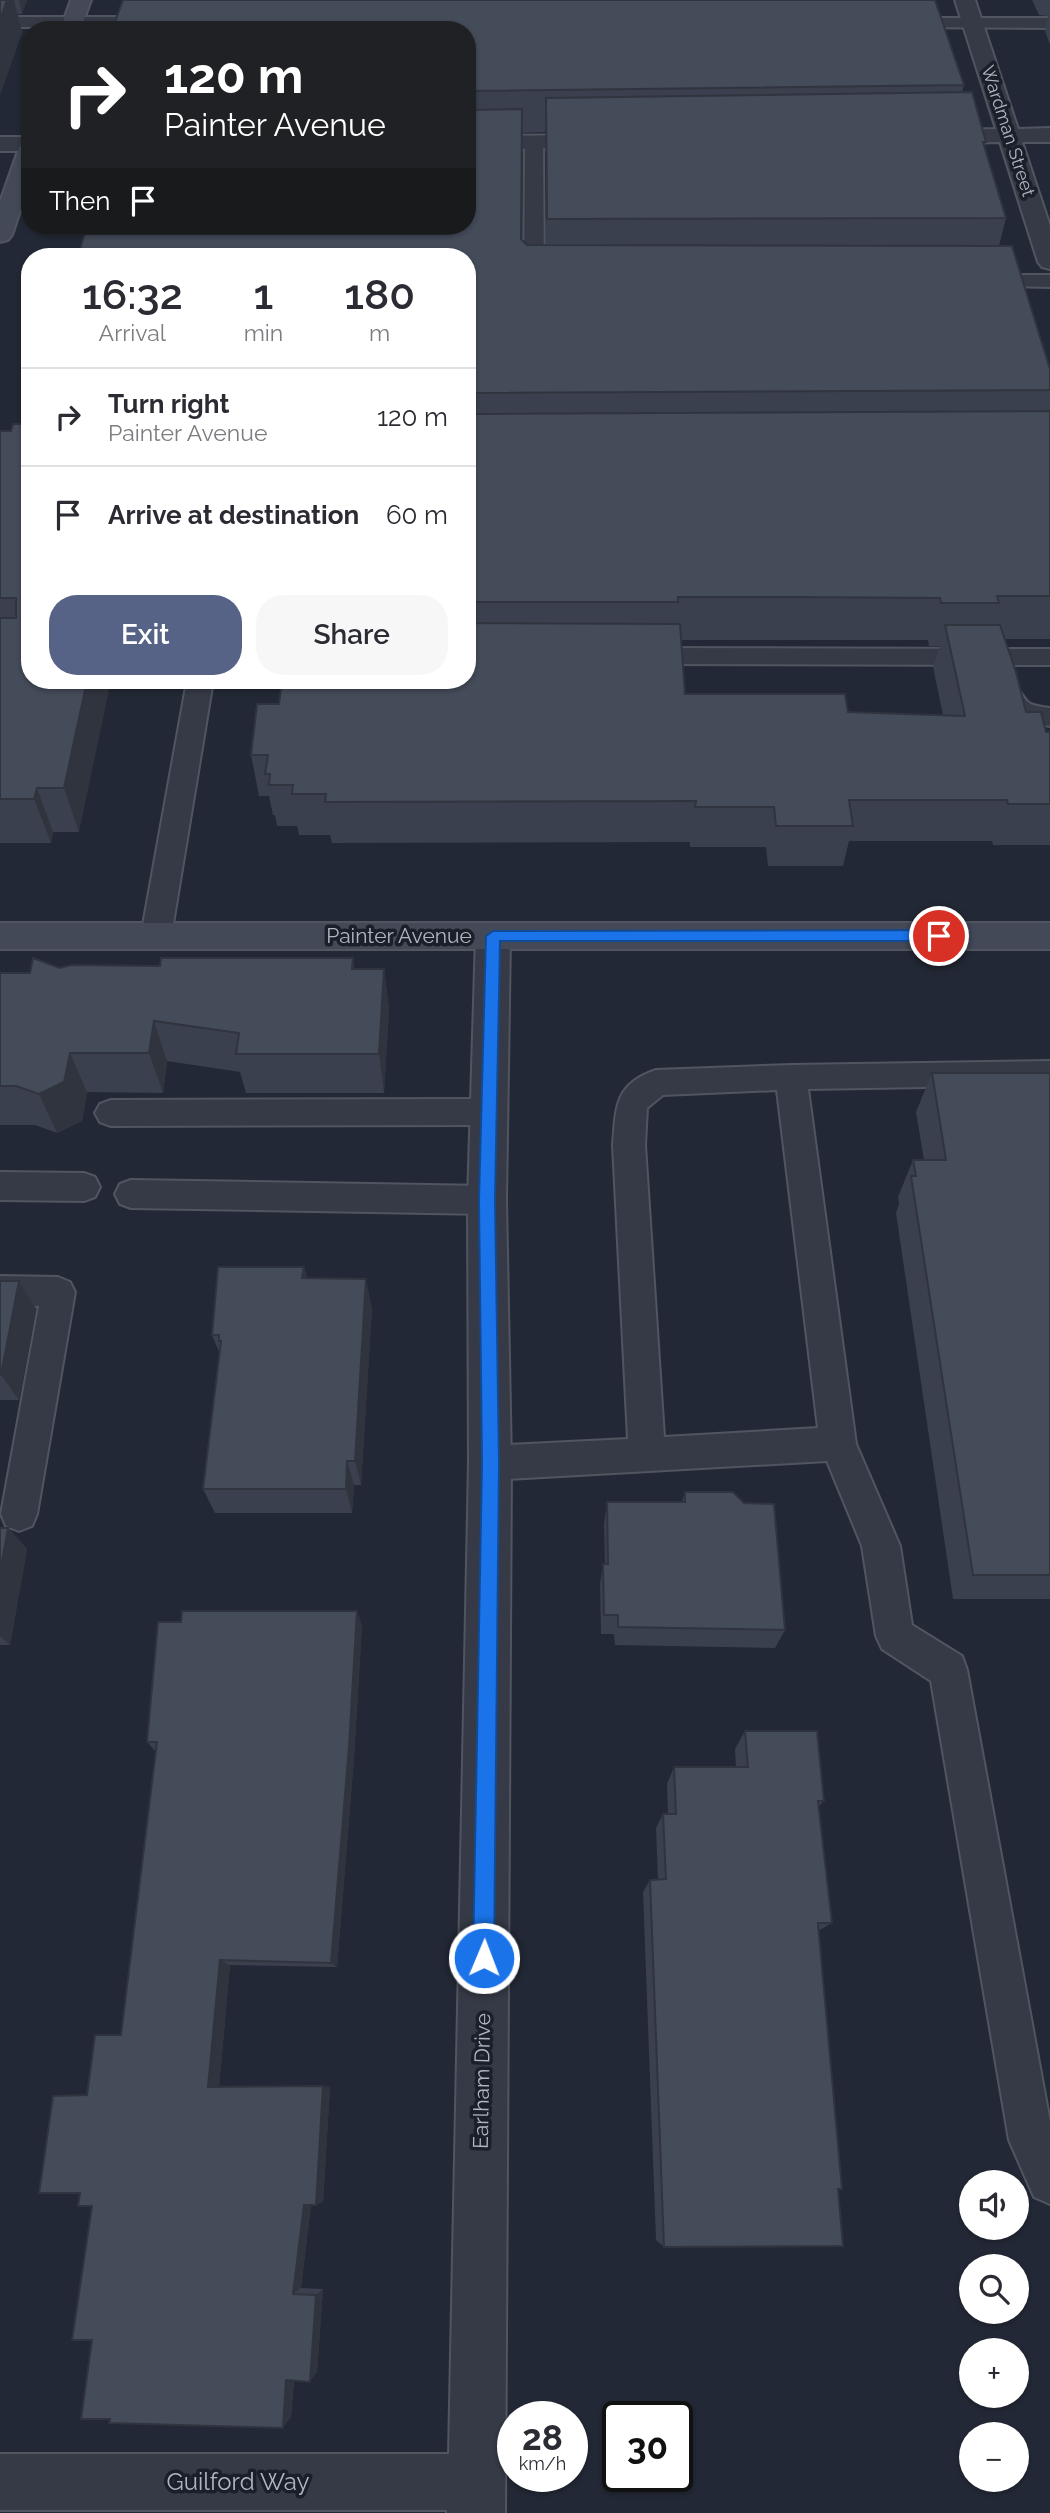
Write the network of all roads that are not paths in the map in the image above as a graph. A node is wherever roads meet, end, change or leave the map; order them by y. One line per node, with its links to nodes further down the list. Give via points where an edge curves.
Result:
1 (81, 0): 4 (main road)
2 (156, 0): 5 (lane)
3 (965, 0): 9 (street, Wardman Street)
4 (74, 21)
5 (149, 21)
6 (0, 22): 7 (lane)
7 (21, 23)
8 (875, 23): 9 (lane)
9 (973, 23): 10 (lane); 11 (street, Wardman Street)
10 (1050, 23)
11 (1010, 135): 12 (street); 13 (street); 21 (street, Wardman Street)
12 (1050, 135)
13 (912, 137)
14 (618, 142): 16 (street)
15 (476, 143): 16 (street)
16 (534, 143): 24 (lane, via 534,282)
17 (0, 144): 18 (street)
18 (21, 145)
19 (21, 173): 20 (main road)
20 (0, 235)
21 (1050, 262)
22 (952, 281): 23 (lane)
23 (1050, 281)
24 (561, 282)
25 (605, 656): 26 (lane)
26 (999, 657): 27 (lane); 29 (lane, via 1012,706 1027,714)
27 (1050, 657)
28 (199, 689): 31 (lane)
29 (1050, 717)
30 (0, 936): 31 (main road, Painter Avenue)
31 (156, 936): 32 (main road, Painter Avenue)
32 (493, 936): 33 (main road, Painter Avenue); 36 (street, Earlham Drive)
33 (1050, 936)
34 (1050, 1073): 35 (lane)
35 (791, 1077): 43 (lane); 44 (lane, via 656,1083 632,1103 629,1145)
36 (489, 1112): 37 (lane); 41 (street, Earlham Drive)
37 (111, 1113)
38 (0, 1186): 39 (lane)
39 (84, 1187)
40 (131, 1194): 41 (lane)
41 (487, 1200): 45 (street, Earlham Drive)
42 (0, 1291): 46 (lane, via 58,1292)
43 (838, 1444): 44 (lane); 47 (lane, via 881,1546 895,1636 948,1670 1031,2140)
44 (647, 1454): 45 (lane)
45 (490, 1463): 49 (street, Earlham Drive)
46 (19, 1514)
47 (1050, 2181)
48 (0, 2482): 49 (street, Guilford Way)
49 (476, 2497)

